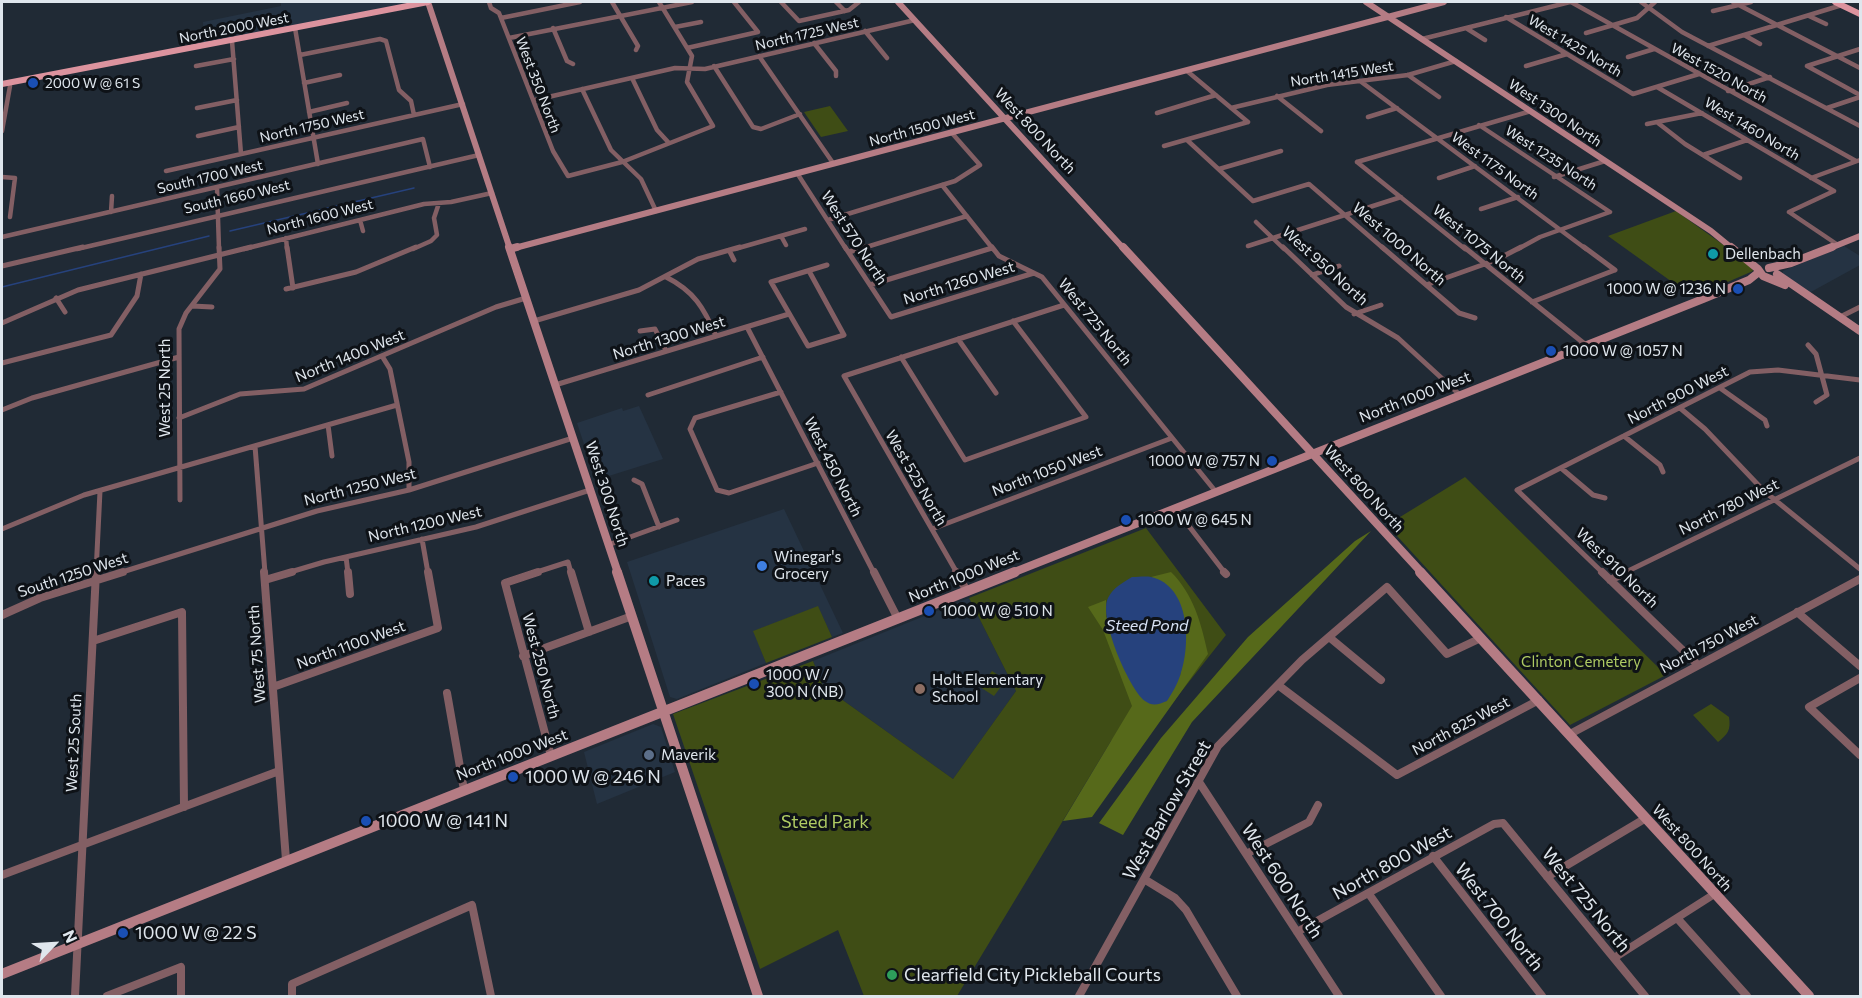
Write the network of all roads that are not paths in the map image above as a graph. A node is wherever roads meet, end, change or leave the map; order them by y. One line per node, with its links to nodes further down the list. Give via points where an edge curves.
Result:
1 (428, 2): 38 (main road, North 2000 West); 91 (street, West 300 North)
2 (489, 2): 31 (street, West 350 North)
3 (580, 2): 31 (street)
4 (612, 2): 29 (street)
5 (659, 2): 23 (street)
6 (692, 2): 23 (street)
7 (734, 2): 51 (street, via 758,32)
8 (781, 2): 24 (street, via 799,21)
9 (836, 2): 24 (street)
10 (859, 2): 24 (street)
11 (898, 2): 32 (street, West 800 North)
12 (1369, 2): 28 (street, West 1300 North)
13 (1443, 2): 28 (street, North 1500 West)
14 (1571, 2): 30 (street); 36 (street, West 1520 North)
15 (1641, 2): 22 (street)
16 (1655, 2): 22 (street)
17 (1734, 2): 20 (street)
18 (1751, 2): 20 (street)
19 (1835, 2): 21 (main road)
20 (1740, 5): 25 (street); 34 (street)
21 (1842, 5): 26 (main road); 27 (street)
22 (1650, 7): 36 (street, via 1637,18); 50 (street)
23 (663, 8): 29 (street); 37 (street)
24 (845, 11)
25 (1713, 11)
26 (1860, 14)
27 (1809, 15): 34 (street); 35 (street)
28 (1388, 16): 45 (street, West 1300 North); 69 (street, North 1500 West)
29 (621, 17): 39 (street); 54 (street, via 638,46)
30 (1506, 17): 40 (street); 55 (street, West 1425 North)
31 (501, 18): 44 (street, West 350 North)
32 (915, 20): 41 (street, North 1725 West); 103 (street, West 800 North)
33 (701, 22): 37 (street)
34 (1778, 24): 43 (street); 58 (street)
35 (1826, 24)
36 (1612, 25): 42 (street); 52 (street, West 1520 North)
37 (675, 27): 51 (street)
38 (295, 28): 47 (main road, North 2000 West); 56 (street)
39 (552, 28): 44 (street); 63 (street, via 567,61)
40 (1466, 28): 45 (street); 46 (street)
41 (865, 32): 48 (street, North 1725 West); 60 (street)
42 (1586, 33)
43 (1744, 35): 49 (street); 50 (street)
44 (509, 38): 89 (street, West 350 North)
45 (1422, 39): 62 (street, West 1300 North)
46 (1485, 40)
47 (232, 41): 61 (street); 74 (main road, North 2000 West)
48 (814, 43): 57 (street, North 1725 West); 73 (street)
49 (1760, 44)
50 (1708, 46): 75 (street)
51 (687, 48): 68 (street, via 692,56)
52 (1654, 49): 59 (street); 70 (street, West 1520 North)
53 (1860, 49): 58 (street)
54 (636, 50)
55 (1567, 54): 66 (street); 81 (street, West 1425 North, via 1633,94)
56 (300, 55): 78 (street); 101 (street, via 386,41 399,90 411,100)
57 (759, 56): 65 (street, North 1725 West); 100 (street)
58 (1840, 56): 67 (street); 86 (street, via 1807,66)
59 (1628, 57)
60 (887, 58)
61 (234, 59): 64 (street); 88 (street)
62 (1456, 61): 72 (street, North 1415 West); 96 (street, West 1300 North)
63 (573, 64)
64 (196, 66)
65 (714, 66): 68 (street, North 1725 West); 100 (street, via 753,128 761,129)
66 (1526, 66)
67 (1860, 68)
68 (690, 69): 76 (street, via 675,68); 117 (street, via 687,82 713,126)
69 (1187, 71): 84 (street); 103 (street, North 1500 West)
70 (1699, 74): 81 (street); 83 (street, West 1520 North)
71 (340, 75): 78 (street)
72 (1408, 75): 77 (street, North 1415 West); 87 (street)
73 (836, 76)
74 (45, 77): 79 (main road, North 2000 West); 80 (main road, North 2000 West)
75 (1770, 77): 83 (street); 95 (street)
76 (632, 78): 82 (street); 117 (street, via 657,130)
77 (1360, 81): 85 (street, North 1415 West); 94 (street, West 1175 North)
78 (304, 83): 97 (street)
79 (2, 86): 80 (main road, North 2000 West)
80 (10, 86): 109 (street)
81 (1658, 87): 99 (street, West 1460 North)
82 (582, 89): 89 (street); 125 (street, via 611,150)
83 (1728, 90): 123 (street, West 1520 North)
84 (1216, 95): 93 (street); 98 (street)
85 (1277, 96): 93 (street, North 1415 West); 110 (street)
86 (1860, 96): 95 (street)
87 (1438, 97)
88 (237, 99): 92 (street); 108 (street)
89 (535, 100): 125 (street, West 350 North, via 553,151 568,176)
90 (347, 104): 97 (street)
91 (463, 104): 101 (street, North 1750 West); 121 (street, West 300 North)
92 (197, 108)
93 (1232, 108): 115 (street, via 1248,122)
94 (1397, 108): 102 (street); 113 (street, West 1175 North)
95 (1827, 108): 107 (street)
96 (1531, 111): 106 (street); 124 (street, West 1300 North)
97 (309, 112): 114 (street)
98 (1157, 113)
99 (1702, 113): 104 (street); 116 (street, West 1460 North)
100 (800, 114): 126 (street)
101 (414, 115): 114 (street, North 1750 West)
102 (1368, 117)
103 (1005, 118): 111 (street, North 1500 West); 240 (street, West 800 North)
104 (1658, 123): 105 (street); 122 (street)
105 (1647, 124)
106 (1479, 125): 113 (street); 134 (street, West 1235 North)
107 (1860, 126)
108 (239, 127): 112 (street); 120 (street)
109 (2, 131)
110 (1321, 131)
111 (951, 132): 126 (street, North 1500 West); 138 (street, via 980,165)
112 (198, 136)
113 (1436, 137): 128 (street, West 1175 North); 142 (street, West 1075 North, via 1357,162)
114 (313, 138): 120 (street, North 1750 West); 127 (street)
115 (1187, 140): 118 (street); 130 (street)
116 (1747, 140): 122 (street); 137 (street, West 1460 North)
117 (669, 143): 125 (street)
118 (1164, 147)
119 (1281, 151): 130 (street)
120 (241, 154): 131 (street, North 1750 West)
121 (479, 154): 129 (street, South 1660 West); 140 (street, West 300 North)
122 (1702, 155): 136 (street)
123 (1858, 160): 137 (street)
124 (1605, 161): 134 (street); 164 (street, West 1300 North)
125 (622, 162): 146 (street, via 641,179)
126 (833, 163): 132 (street, North 1500 West)
127 (318, 164): 129 (street, South 1700 West, via 423,139); 139 (street, South 1700 West)
128 (1475, 166): 135 (street); 143 (street, West 1175 North)
129 (430, 167): 148 (street, South 1660 West)
130 (1219, 169): 150 (street, West 1000 North, via 1253,201 1309,184)
131 (166, 171)
132 (797, 173): 146 (street, North 1500 West); 153 (street, West 570 North)
133 (2, 177): 151 (street, via 15,178)
134 (1554, 177): 156 (street, West 1235 North, via 1610,212)
135 (1439, 178)
136 (1740, 178)
137 (1811, 178): 165 (street, West 1460 North, via 1834,191 1789,212)
138 (942, 185): 149 (street, West 725 North); 153 (street)
139 (217, 187): 147 (street, South 1700 West); 148 (street)
140 (492, 193): 144 (street, North 1600 West); 168 (street, West 300 North)
141 (112, 196): 147 (street)
142 (1401, 197): 150 (street); 174 (street, West 1075 North)
143 (1518, 197): 145 (street); 156 (street, West 1175 North)
144 (439, 203): 152 (street, North 1600 West); 189 (street, via 434,218 436,238 356,272)
145 (1481, 209)
146 (656, 211): 168 (street, North 1500 West)
147 (111, 212): 160 (street, South 1700 West)
148 (219, 214): 171 (street); 176 (street, South 1660 West)
149 (967, 216): 167 (street, West 725 North); 170 (street)
150 (1346, 216): 162 (street); 188 (street, West 1000 North)
151 (10, 217)
152 (360, 220): 157 (street); 161 (street, North 1600 West)
153 (828, 220): 170 (street, West 570 North)
154 (1256, 222): 162 (street, West 950 North)
155 (805, 229): 158 (street)
156 (1561, 230): 174 (street); 193 (street, West 1175 North, via 1615,270)
157 (363, 231)
158 (781, 236): 163 (street); 169 (street)
159 (1860, 236): 165 (street, North 1000 West)
160 (2, 237)
161 (286, 238): 171 (street, North 1600 West); 189 (street)
162 (1273, 238): 166 (street); 183 (street, West 950 North)
163 (786, 245)
164 (1729, 245): 178 (street, West 1300 North); 180 (street, West 1300 North)
165 (1838, 245): 173 (street, North 1000 West)
166 (1248, 246)
167 (993, 248): 181 (street, West 725 North, via 1006,261); 187 (street)
168 (510, 249): 192 (street, West 300 North)
169 (729, 250): 172 (street); 184 (street, via 683,265)
170 (849, 252): 187 (street, West 570 North)
171 (221, 254): 182 (street, North 1600 West); 196 (street, West 25 North, via 214,280)
172 (734, 260)
173 (1791, 263): 178 (street, North 1000 West); 185 (street, North 1000 West)
174 (1485, 264): 188 (street); 193 (street, West 1075 North)
175 (827, 265): 179 (street)
176 (2, 266)
177 (1339, 266): 183 (street)
178 (1768, 268): 180 (street, North 1000 West); 185 (street, West 1300 North)
179 (809, 271): 200 (street, via 771,282); 200 (street, via 844,335 808,346)
180 (1758, 271): 185 (street); 186 (street, North 1000 West)
181 (1035, 273): 195 (street, West 725 North); 202 (street, North 1260 West)
182 (141, 274): 191 (street, North 1600 West); 220 (street, via 137,296 111,335)
183 (1312, 275): 201 (street, West 950 North)
184 (666, 276): 205 (street, via 639,290); 211 (street, via 699,299)
185 (1772, 276): 186 (street, North 1000 West); 203 (street)
186 (1749, 280): 213 (street, North 1000 West)
187 (870, 285): 202 (street, West 570 North)
188 (1426, 285): 204 (street, West 1000 North, via 1459,313)
189 (293, 288): 190 (street)
190 (286, 289)
191 (56, 298): 199 (street); 207 (street, North 1600 West, via 27,308)
192 (526, 298): 205 (street, West 300 North); 216 (street, North 1400 West)
193 (1532, 302): 213 (street, West 1075 North)
194 (1381, 304): 201 (street)
195 (1064, 305): 206 (street); 238 (street, West 725 North)
196 (192, 306): 197 (street); 217 (street, West 25 North, via 178,329)
197 (212, 307)
198 (1860, 307): 203 (street)
199 (64, 312)
200 (789, 314): 208 (street, North 1300 West)
201 (1354, 314): 228 (street, West 950 North, via 1398,338)
202 (891, 317)
203 (1840, 317): 210 (street)
204 (1474, 318)
205 (534, 321): 223 (street, West 300 North)
206 (1013, 321): 212 (street); 219 (street, via 1086,417 965,460)
207 (2, 323)
208 (747, 327): 211 (street, North 1300 West); 218 (street, West 450 North)
209 (640, 331): 215 (street, via 655,329)
210 (1860, 331)
211 (716, 336): 215 (street, North 1300 West)
212 (958, 339): 219 (street); 226 (street)
213 (1586, 345): 228 (street, North 1000 West)
214 (1808, 345): 221 (street, via 1816,354)
215 (666, 351): 223 (street, North 1300 West)
216 (382, 356): 230 (street, via 390,369); 233 (street, North 1400 West, via 304,389 234,395)
217 (179, 357): 232 (street); 233 (street, West 25 North)
218 (763, 357): 225 (street, West 450 North); 227 (street)
219 (901, 357): 261 (street, West 525 North, via 844,376)
220 (2, 363)
221 (1822, 376): 222 (street, North 900 West); 224 (street, North 900 West, via 1765,369 1750,372); 229 (street, via 1827,395)
222 (1860, 380)
223 (555, 385): 237 (street, West 300 North)
224 (1720, 388): 231 (street, North 900 West); 235 (street, via 1765,420)
225 (781, 392): 243 (street, West 450 North); 243 (street, via 691,422 690,429 717,490 722,493)
226 (996, 393)
227 (648, 395)
228 (1460, 395): 240 (street, North 1000 West)
229 (1816, 402)
230 (397, 405): 234 (street); 248 (street, via 409,462)
231 (1680, 408): 236 (street, North 900 West); 255 (street)
232 (2, 410)
233 (179, 418): 244 (street, West 25 North)
234 (328, 425): 239 (street); 241 (street)
235 (1767, 426)
236 (1624, 436): 245 (street, North 900 West); 246 (street, via 1660,465)
237 (573, 438): 248 (street, North 1250 West); 249 (street, West 300 North)
238 (1172, 438): 252 (street, West 725 North); 261 (street, North 1050 West)
239 (255, 446): 244 (street); 260 (street, West 75 North)
240 (1312, 453): 252 (street, North 1000 West); 280 (street, West 800 North)
241 (332, 456)
242 (1860, 458): 255 (street, North 780 West)
243 (818, 463): 277 (street, West 450 North)
244 (180, 468): 251 (street); 254 (street, West 25 North)
245 (1561, 468): 250 (street, North 900 West); 253 (street, via 1593,495)
246 (1663, 472)
247 (633, 480): 258 (street, via 642,484)
248 (409, 490): 260 (street, North 1250 West, via 317,511)
249 (590, 490): 262 (street, North 1200 West, via 487,524); 263 (street, West 300 North)
250 (1517, 490): 271 (street, West 910 North)
251 (100, 491): 259 (street); 269 (street, West 25 South)
252 (1216, 492): 256 (street, North 1000 West)
253 (1605, 498)
254 (180, 500)
255 (1775, 500): 266 (street); 271 (street, North 780 West)
256 (1175, 508): 267 (street); 272 (street, North 1000 West)
257 (677, 520): 258 (street)
258 (658, 527): 263 (street)
259 (2, 529)
260 (261, 529): 265 (street, North 1250 West); 270 (street, West 75 North)
261 (932, 529): 272 (street, West 525 North)
262 (422, 539): 264 (street, North 1200 West); 288 (street, North 1100 West, via 438,628)
263 (608, 545): 276 (street, West 300 North)
264 (346, 557): 270 (street, North 1200 West); 273 (street)
265 (153, 562): 269 (street, South 1250 West)
266 (1860, 569)
267 (1226, 574)
268 (1860, 579): 274 (street, North 750 West)
269 (96, 580): 275 (street, South 1250 West); 281 (street, West 25 South)
270 (265, 580): 288 (street, West 75 North)
271 (1610, 580): 283 (street, West 910 North)
272 (967, 591): 277 (street, North 1000 West)
273 (350, 594)
274 (1797, 612): 283 (street, North 750 West); 284 (street)
275 (2, 615)
276 (632, 616): 278 (street); 291 (street, West 300 North)
277 (898, 619): 291 (street, North 1000 West)
278 (589, 632): 282 (street); 282 (street, West 250 North, via 568,562 505,583)
279 (1329, 637): 280 (street, West Barlow Street, via 1387,587 1447,654); 286 (street); 287 (street, West Barlow Street)
280 (1481, 638): 290 (street, West 800 North)
281 (93, 641): 299 (street, via 182,612); 302 (street, West 25 South)
282 (523, 656): 294 (street, West 250 North)
283 (1698, 665): 292 (street, North 750 West)
284 (1860, 666)
285 (1860, 678): 293 (street, via 1809,707)
286 (1381, 680)
287 (1278, 684): 290 (street, North 825 West, via 1396,775); 296 (street, West Barlow Street, via 1218,746)
288 (273, 687): 295 (street, West 75 North)
289 (447, 693): 297 (street)
290 (1539, 700): 292 (street, West 800 North)
291 (663, 712): 294 (street, North 1000 West); 321 (street, West 300 North)
292 (1570, 734): 300 (street, West 800 North)
293 (1860, 755)
294 (551, 756): 297 (street, North 1000 West)
295 (279, 771): 299 (street); 305 (street, West 75 North)
296 (1199, 782): 303 (street, West 600 North); 308 (street, West Barlow Street)
297 (464, 790): 305 (street, North 1000 West)
298 (1318, 805): 303 (street, via 1309,822)
299 (184, 807): 302 (street)
300 (1646, 818): 307 (street); 309 (street, West 800 North)
301 (1503, 823): 304 (street, North 800 West); 307 (street, West 725 North)
302 (83, 845): 306 (street); 313 (street, West 25 South)
303 (1246, 854): 312 (street, West 600 North)
304 (1433, 856): 310 (street, North 800 West); 326 (street, West 700 North)
305 (286, 860): 313 (street, North 1000 West)
306 (2, 875)
307 (1547, 877): 314 (street, West 725 North)
308 (1144, 879): 322 (street, West Barlow Street); 323 (street, via 1175,898 1186,910)
309 (1716, 893): 311 (street); 329 (street, West 800 North)
310 (1369, 894): 312 (street, North 800 West); 325 (street)
311 (1677, 918): 314 (street); 328 (street)
312 (1297, 932): 324 (street, West 600 North)
313 (78, 943): 315 (street, North 1000 West); 316 (street, West 25 South)
314 (1614, 958): 327 (street, West 725 North)
315 (2, 974)
316 (75, 996)
317 (107, 996): 318 (street, via 180,967)
318 (181, 996)
319 (292, 996): 320 (street, via 292,984 472,905)
320 (491, 996)
321 (758, 996)
322 (1079, 996)
323 (1237, 996)
324 (1337, 996)
325 (1441, 996)
326 (1542, 996)
327 (1646, 996)
328 (1747, 996)
329 (1809, 996)

